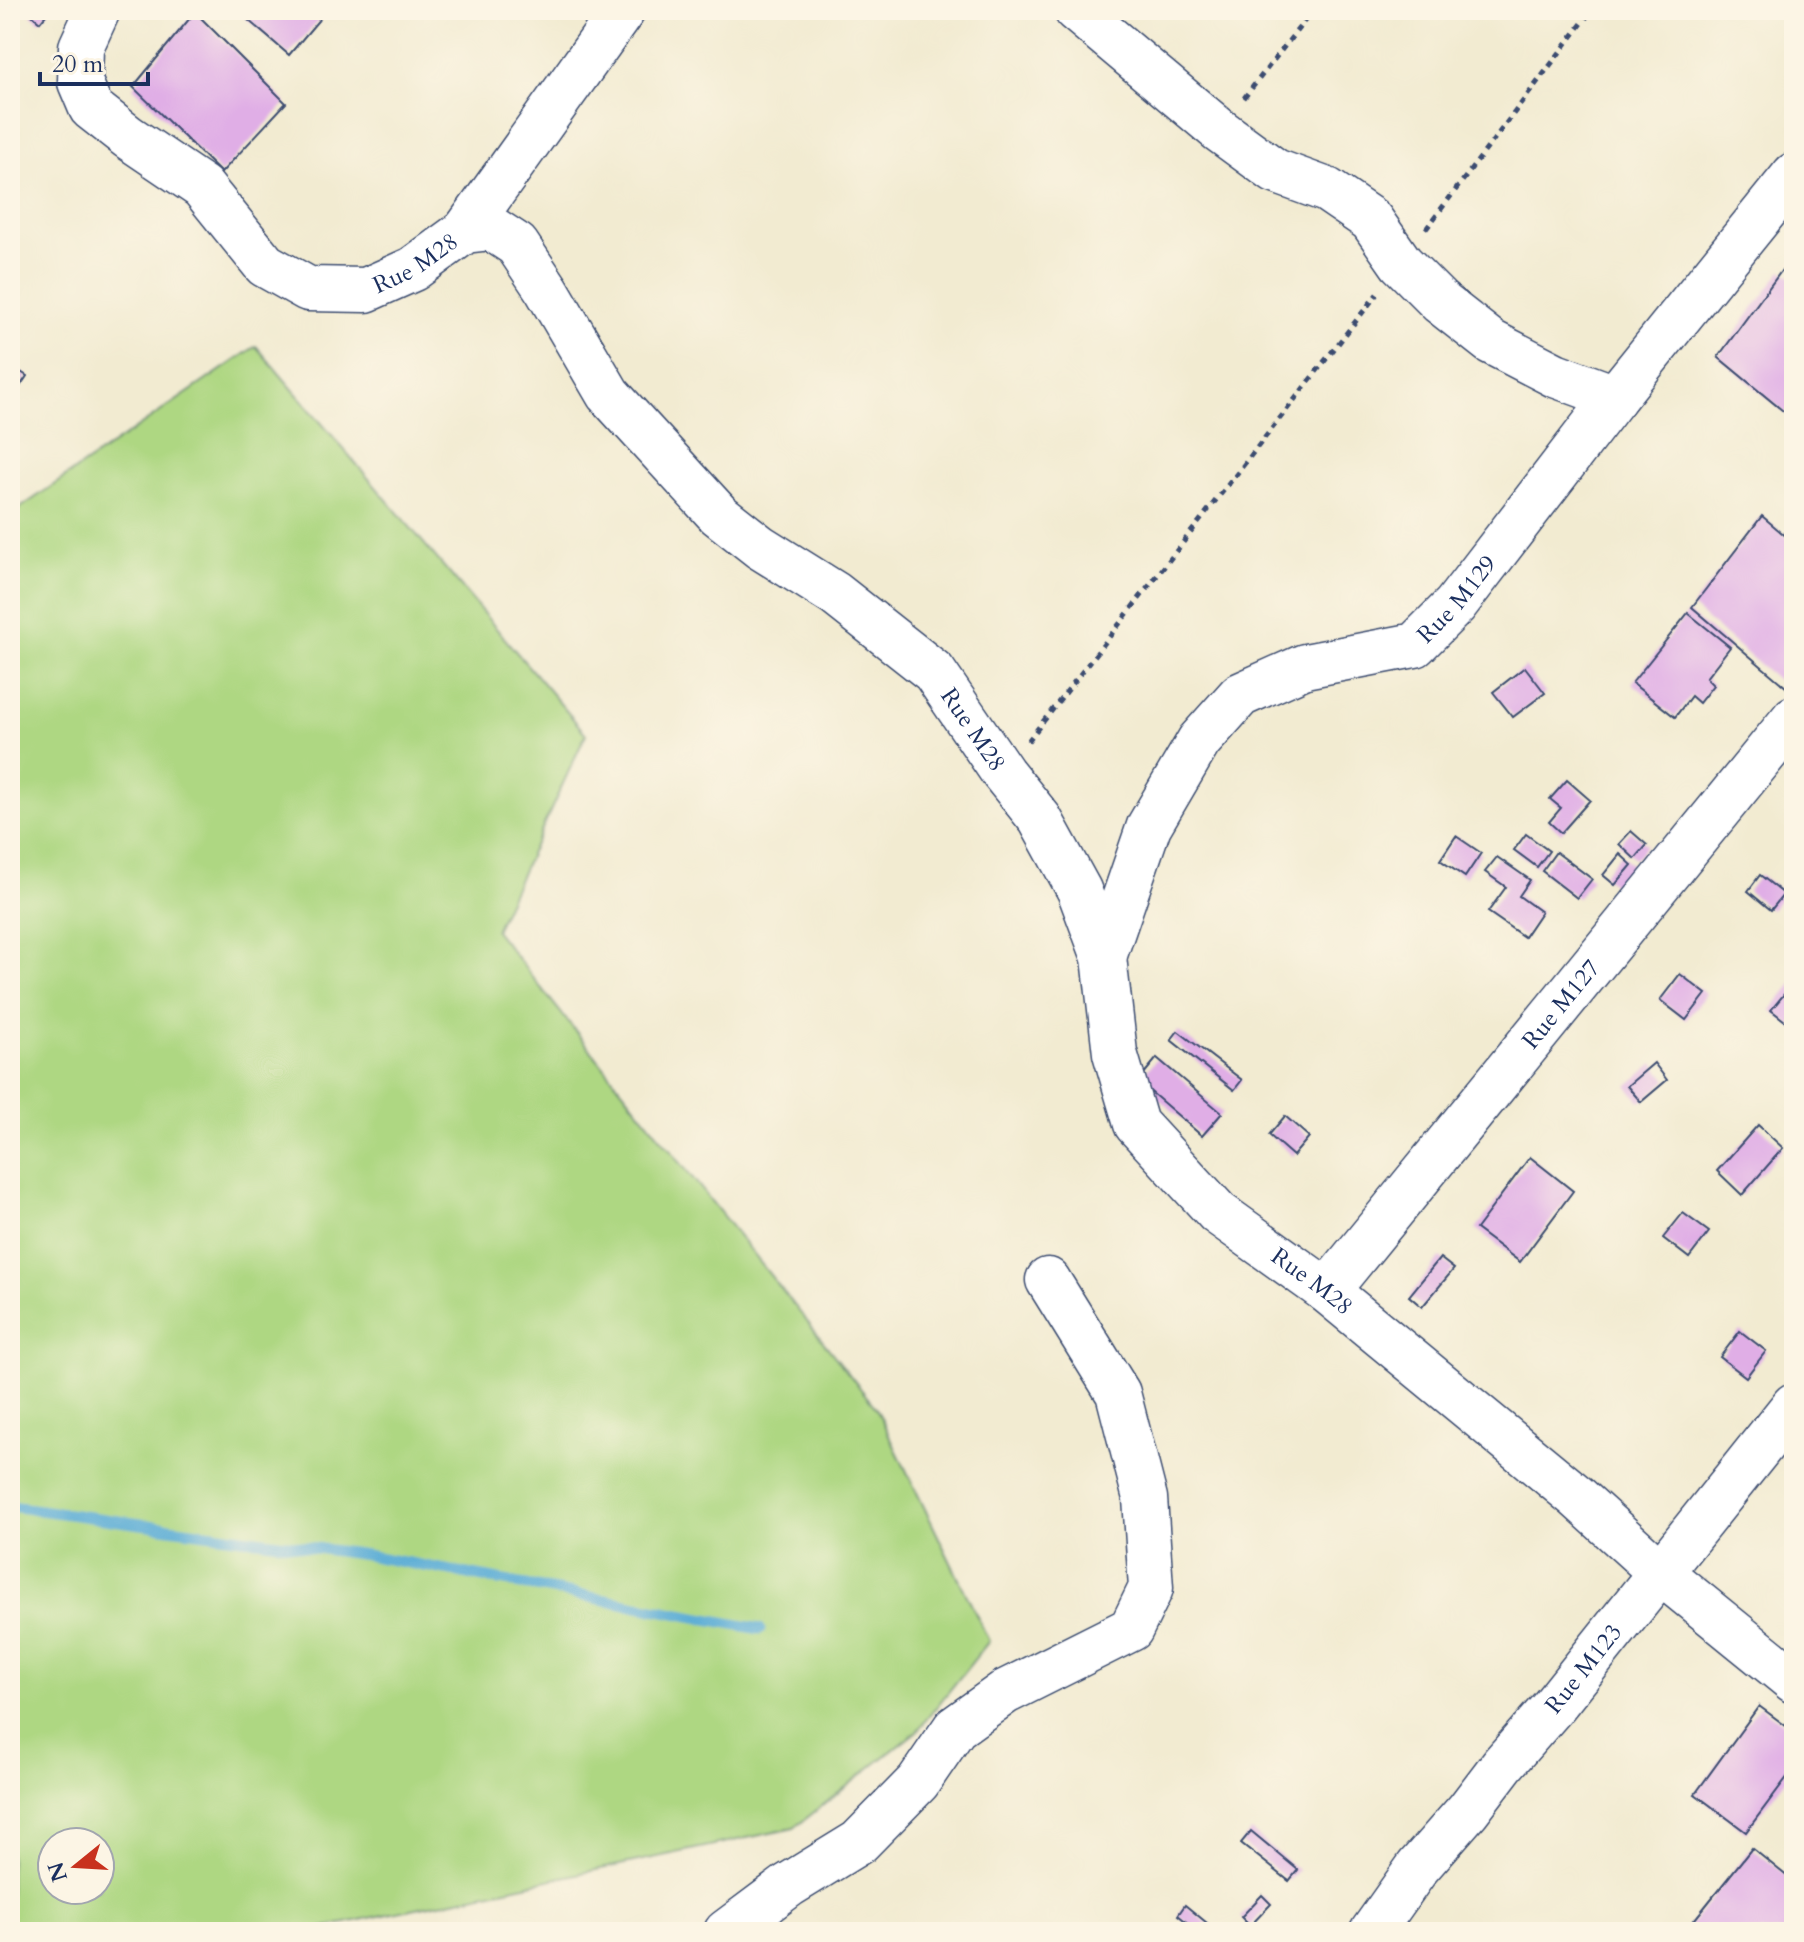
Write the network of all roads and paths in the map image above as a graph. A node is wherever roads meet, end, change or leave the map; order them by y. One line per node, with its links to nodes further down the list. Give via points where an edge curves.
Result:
1 (98, 10): 8 (street, Rue M28, via 81,47 80,82 91,108 202,187 265,265 308,289 366,290 413,269)
2 (623, 10): 8 (street)
3 (1076, 10): 6 (street)
4 (1313, 10): 6 (path)
5 (1592, 10): 9 (path)
6 (1219, 130): 9 (street, via 1275,171 1327,190 1371,220)
7 (1794, 175): 10 (street, Rue M129)
8 (465, 231): 12 (street, Rue M28, via 491,228 517,245 608,394 718,514 835,594 934,672)
9 (1401, 263): 10 (street, via 1491,342 1555,375); 12 (path)
10 (1615, 397): 13 (street, Rue M129, via 1455,605 1415,645 1305,666 1240,695 1199,741 1149,826)
11 (1794, 718): 15 (street, Rue M127)
12 (1003, 773): 13 (street, Rue M28, via 1040,819 1079,890)
13 (1104, 957): 15 (street, Rue M28, via 1115,1053 1136,1124 1218,1213)
14 (1048, 1280): 19 (street, via 1118,1393 1145,1498 1151,1588 1131,1629 1005,1692 955,1728 918,1782 859,1842)
15 (1327, 1291): 17 (street, Rue M28)
16 (1794, 1405): 17 (street, Rue M123)
17 (1661, 1573): 18 (street, Rue M28); 20 (street, Rue M123, via 1418,1867)
18 (1794, 1681)
19 (726, 1932)
20 (1372, 1932)

